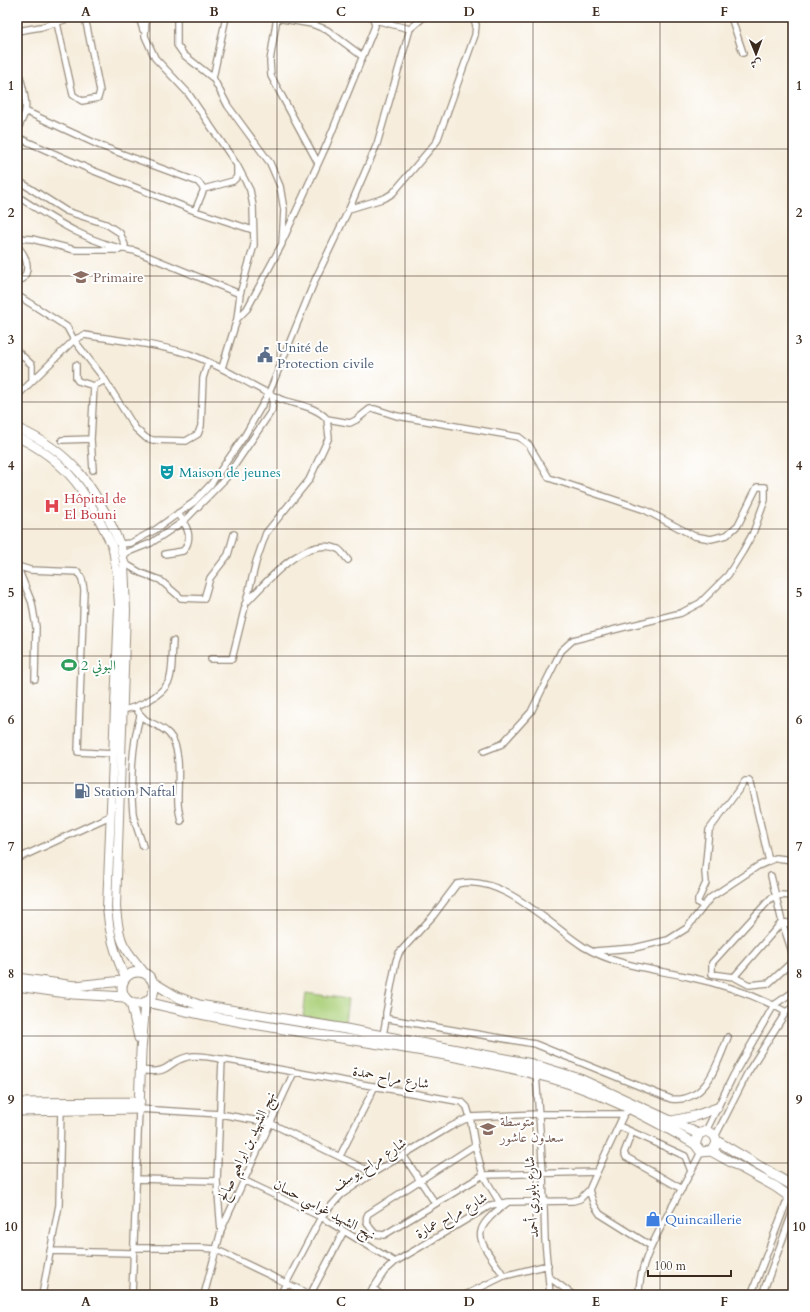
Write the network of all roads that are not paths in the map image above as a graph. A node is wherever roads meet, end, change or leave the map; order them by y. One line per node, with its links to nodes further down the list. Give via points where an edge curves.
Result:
1 (74, 17): 12 (street)
2 (85, 17): 12 (street, via 100,91 98,98 82,101 73,95)
3 (139, 17): 15 (street)
4 (146, 17): 15 (street)
5 (177, 17): 19 (street, via 177,45 184,55)
6 (226, 17): 19 (street)
7 (277, 17): 17 (street, via 312,24 327,30); 21 (street, via 270,61 271,76)
8 (424, 17): 13 (street)
9 (473, 17): 26 (street, via 476,25 475,35 437,141 393,193)
10 (731, 17): 16 (street)
11 (374, 19): 13 (street); 17 (street, via 375,26)
12 (57, 23): 14 (street)
13 (410, 29): 26 (street, via 377,144)
14 (17, 31)
15 (145, 36): 22 (street, via 155,58 188,93)
16 (743, 53)
17 (362, 56): 21 (street)
18 (17, 66): 20 (street, via 26,102)
19 (213, 78): 30 (street, via 228,106 270,163 280,186 284,210)
20 (25, 112): 24 (street, via 101,146 198,182); 27 (street, via 17,131 19,138 25,142)
21 (318, 163): 30 (street)
22 (237, 165): 24 (street, via 237,177 233,181); 28 (street, via 250,190)
23 (17, 180): 32 (street, via 66,211 106,224 120,233)
24 (204, 189): 27 (street)
25 (17, 196): 32 (street, via 80,235)
26 (349, 209): 47 (street, via 315,280)
27 (195, 211): 28 (street)
28 (253, 230): 34 (street, via 254,245)
29 (17, 238): 32 (street, via 32,239 75,250)
30 (282, 244): 36 (street, via 247,309)
31 (17, 246): 33 (street, via 24,253 27,265 26,274)
32 (124, 249): 34 (street, via 135,251)
33 (17, 280)
34 (240, 294): 36 (street)
35 (17, 295): 37 (street, via 68,327)
36 (237, 319): 43 (street)
37 (74, 340): 39 (street, via 84,335 160,347); 42 (street); 45 (street)
38 (17, 351): 41 (street)
39 (208, 362): 43 (street); 45 (street, via 203,378 201,426 198,434 186,441 153,440 140,434)
40 (76, 364): 46 (street, via 78,382)
41 (32, 366): 42 (street); 44 (street)
42 (45, 368): 44 (street)
43 (222, 368): 47 (street)
44 (32, 380): 48 (street)
45 (105, 380): 46 (street)
46 (94, 386): 54 (street)
47 (271, 394): 49 (street); 50 (street); 57 (street, via 211,484 194,502)
48 (17, 396)
49 (285, 401): 50 (street); 51 (street, via 314,409)
50 (272, 410): 58 (street, via 226,478)
51 (327, 419): 65 (street, via 329,437 310,480 266,532); 72 (street, via 350,423 375,409 397,416 519,437 529,445 549,478 646,510 694,536 711,539 727,535 738,525 757,487 765,488 765,500 753,533 743,551 728,575 700,603 681,613 573,640 561,651 531,712 502,744)
52 (17, 428): 60 (main road, via 51,446 71,462 100,501)
53 (17, 437): 60 (main road, via 48,454 72,476)
54 (91, 439): 55 (street); 56 (street)
55 (62, 440)
56 (93, 470)
57 (178, 513): 58 (street); 60 (street, via 155,530)
58 (184, 521): 60 (street, via 151,543); 61 (street, via 189,534 189,545 183,551)
59 (234, 534): 63 (street, via 228,555 210,578 204,599 181,598 160,580)
60 (118, 547): 63 (main road); 73 (main road)
61 (165, 554)
62 (348, 560): 65 (street, via 339,550 329,547 317,547 302,552 279,569)
63 (124, 563): 70 (main road, via 126,610)
64 (17, 566): 68 (street, via 32,603 36,627); 73 (street, via 30,570 78,572 82,579 83,639 78,752)
65 (245, 604): 67 (street, via 232,659)
66 (173, 641): 69 (street, via 169,680 158,693)
67 (211, 659)
68 (35, 679)
69 (136, 708): 70 (street); 71 (street)
70 (122, 710): 89 (main road, via 116,907 121,942)
71 (140, 716): 75 (street, via 163,728 170,735 175,747); 76 (street, via 136,732 133,814)
72 (484, 751)
73 (113, 754): 74 (main road)
74 (110, 816): 77 (street); 92 (main road, via 107,908 109,929)
75 (181, 821)
76 (143, 846)
77 (17, 859)
78 (769, 860): 79 (street); 83 (street, via 710,898); 83 (street, via 751,784 744,781 709,830 706,883 698,900)
79 (793, 860)
80 (771, 876): 81 (street)
81 (776, 896): 82 (street); 84 (street); 90 (street, via 765,903 712,963 712,974)
82 (793, 896)
83 (703, 906): 86 (street, via 687,928 668,940 634,948)
84 (782, 922): 85 (street); 87 (street); 90 (street)
85 (793, 924)
86 (593, 951): 98 (street, via 630,966 733,988); 101 (street, via 509,895 477,882 457,884 399,954)
87 (793, 955)
88 (793, 961): 90 (street, via 769,983 749,985)
89 (144, 972): 92 (main road, via 134,972); 93 (main road)
90 (734, 977)
91 (17, 978): 92 (main road, via 75,986)
92 (124, 980): 96 (main road, via 122,990)
93 (154, 983): 97 (main road, via 154,992); 102 (main road, via 176,997 199,1006)
94 (17, 986): 96 (main road)
95 (793, 992): 98 (street)
96 (128, 1000): 97 (main road, via 138,1004); 104 (main road, via 137,1026)
97 (146, 1002): 104 (main road); 108 (main road, via 190,1012 414,1049)
98 (774, 1005): 100 (street); 113 (street)
99 (793, 1007): 100 (street)
100 (786, 1012): 124 (street, via 748,1072)
101 (386, 1019): 102 (street); 103 (street, via 535,1044 678,1100 706,1086)
102 (383, 1035): 119 (main road, via 532,1064 580,1079)
103 (728, 1037)
104 (141, 1051): 106 (main road)
105 (222, 1059): 106 (street, شارع مراح حمدة, via 188,1057 161,1071); 107 (street, شارع مراح حمدة); 116 (street)
106 (140, 1070): 111 (main road)
107 (294, 1072): 109 (street, شارع مراح حمدة); 120 (street, نهج الشهيد بن ابراهيم صالح)
108 (536, 1074): 115 (main road, via 578,1087); 117 (street, شارع بابوري أحمد)
109 (375, 1086): 118 (street, شارع مراح حمدة, via 462,1102 467,1107); 129 (street)
110 (17, 1104): 112 (main road)
111 (139, 1106): 112 (main road); 116 (street); 136 (street)
112 (61, 1108): 114 (main road); 154 (street, via 59,1205)
113 (717, 1108): 119 (main road); 123 (street)
114 (17, 1111)
115 (627, 1111): 117 (street); 121 (street); 125 (main road)
116 (220, 1114): 120 (street); 139 (street)
117 (538, 1114): 118 (street); 134 (street, شارع بابوري أحمد)
118 (470, 1117): 126 (street); 130 (street, شارع مراح يوسف)
119 (672, 1121): 123 (main road)
120 (270, 1123): 129 (street); 137 (street, نهج الشهيد بن ابراهيم صالح)
121 (619, 1126): 122 (street); 132 (street)
122 (632, 1132): 131 (street, via 685,1156); 141 (street, via 624,1153 626,1157)
123 (703, 1132): 124 (main road); 125 (main road)
124 (716, 1139): 127 (main road, via 716,1147); 140 (main road)
125 (695, 1144): 128 (main road)
126 (474, 1145): 135 (street); 138 (street)
127 (711, 1151): 128 (main road); 143 (main road)
128 (701, 1152): 131 (street)
129 (340, 1156): 133 (street)
130 (403, 1156): 133 (street, شارع مراح يوسف); 138 (street)
131 (691, 1171): 141 (street)
132 (597, 1172): 134 (street); 142 (street)
133 (373, 1173): 149 (street, شارع مراح يوسف, via 341,1195)
134 (543, 1173): 135 (street); 147 (street, شارع بابوري أحمد)
135 (483, 1174): 145 (street); 146 (street)
136 (138, 1179): 139 (street); 155 (street)
137 (243, 1180): 149 (street, نهج الشهيد غواسي حسان); 150 (street, نهج الشهيد بن ابراهيم صالح)
138 (420, 1180): 145 (street); 145 (street, via 368,1214 367,1223 375,1234 384,1235)
139 (217, 1181): 150 (street)
140 (793, 1186)
141 (682, 1189): 152 (street)
142 (589, 1190): 147 (street, شارع مراح عمارة, via 580,1199); 152 (street, via 600,1214)
143 (791, 1198): 174 (street)
144 (508, 1202): 146 (street, شارع مراح عمارة); 147 (street, شارع مراح عمارة); 158 (street, via 484,1221 480,1234 483,1245)
145 (435, 1203)
146 (500, 1203): 156 (street, شارع مراح عمارة, via 486,1206)
147 (544, 1203): 157 (street, شارع بابوري أحمد)
148 (793, 1211): 175 (street)
149 (321, 1217): 151 (street, نهج الشهيد غواسي حسان); 160 (street, شارع مراح يوسف)
150 (221, 1230): 153 (street)
151 (344, 1231): 156 (street, نهج الشهيد غواسي حسان); 167 (street)
152 (651, 1246): 173 (street, via 643,1264)
153 (215, 1250): 155 (street, via 201,1248); 160 (street); 165 (street)
154 (50, 1251): 155 (street); 163 (street)
155 (134, 1251): 164 (street)
156 (395, 1262): 161 (street, شارع مراح عمارة)
157 (548, 1265): 158 (street); 159 (street, شارع بابوري أحمد)
158 (504, 1276): 162 (street)
159 (549, 1277): 171 (street, شارع بابوري أحمد); 172 (street)
160 (286, 1282): 166 (street, شارع مراح يوسف); 167 (street)
161 (373, 1288): 168 (street, شارع مراح عمارة); 169 (street)
162 (471, 1293): 170 (street)
163 (42, 1295)
164 (132, 1295)
165 (204, 1295)
166 (280, 1295)
167 (311, 1295)
168 (369, 1295)
169 (381, 1295)
170 (465, 1295)
171 (550, 1295)
172 (573, 1295)
173 (639, 1295)
174 (751, 1295)
175 (762, 1295)

